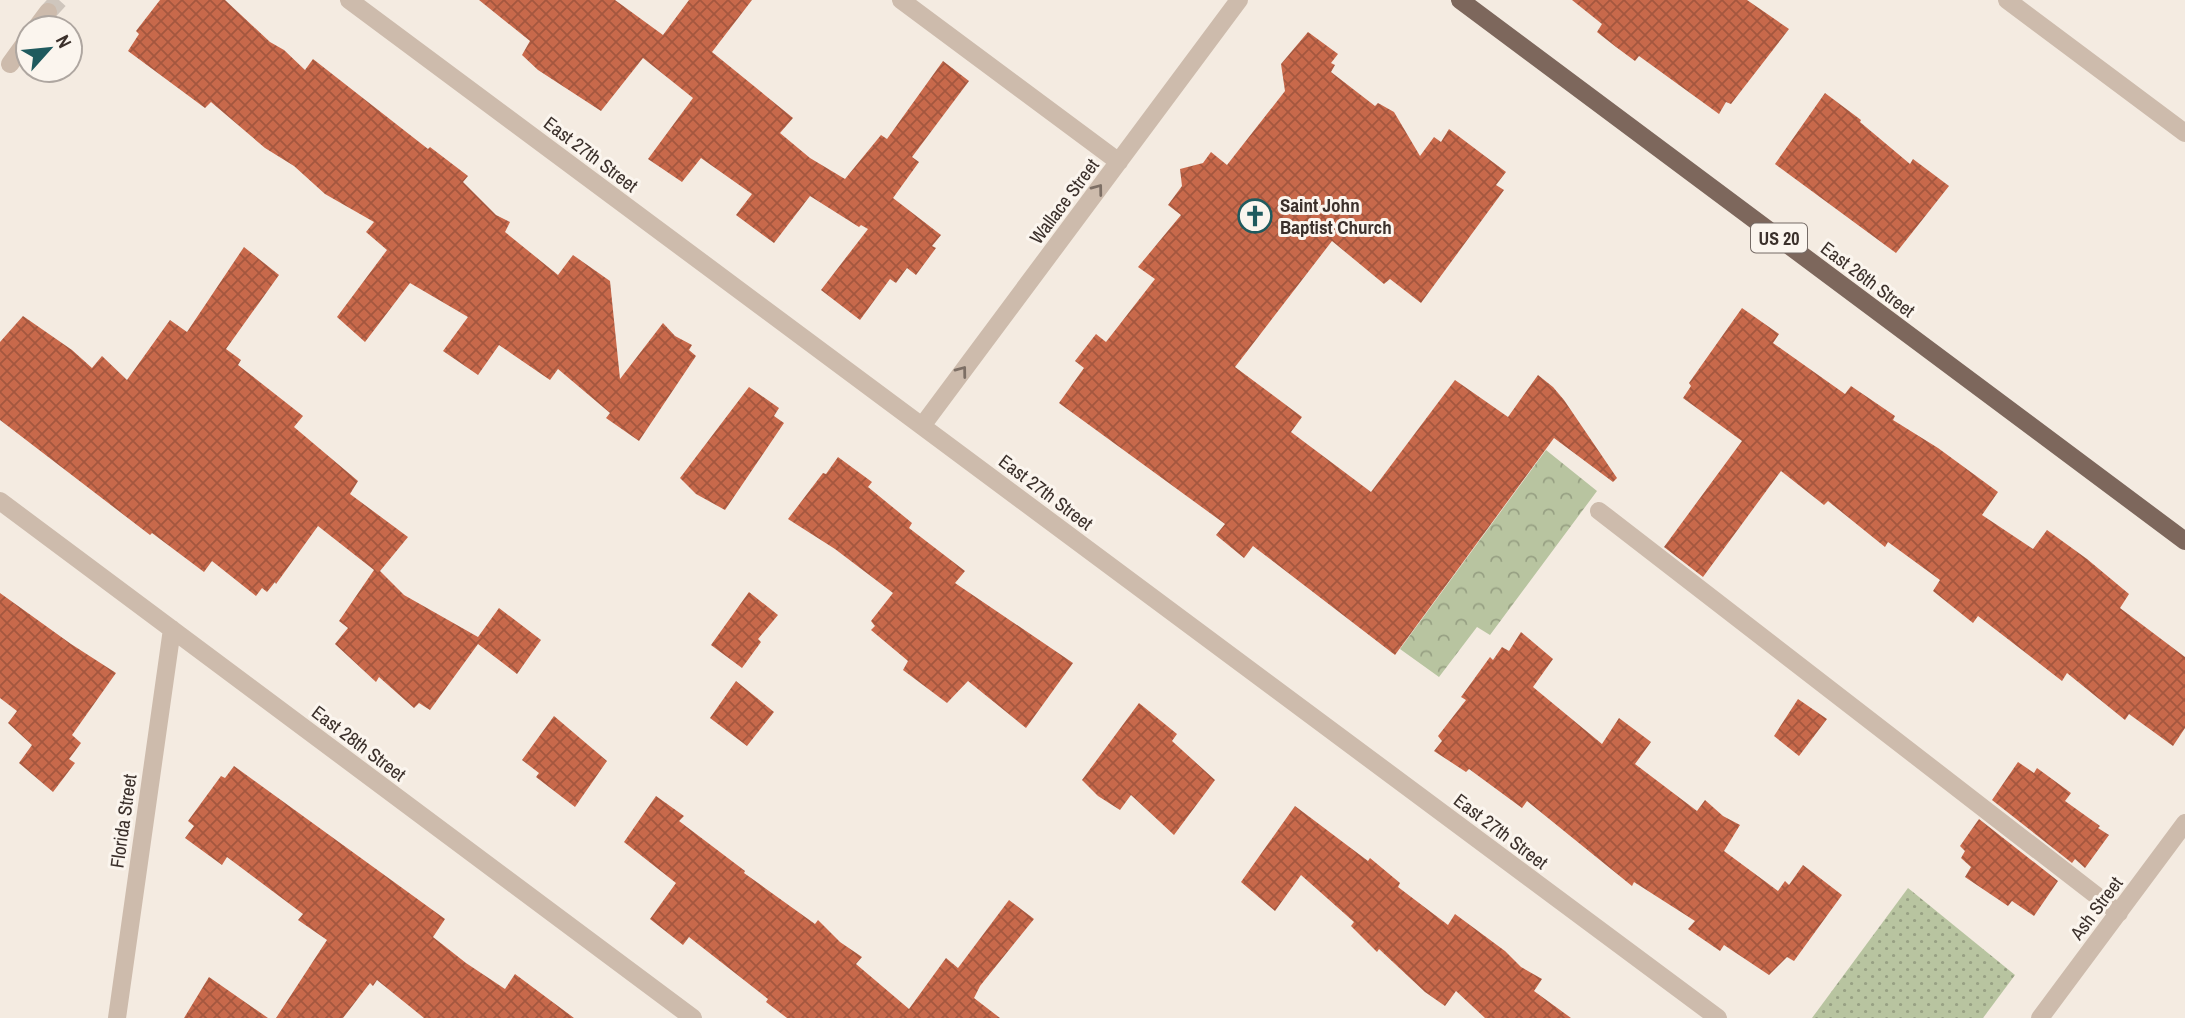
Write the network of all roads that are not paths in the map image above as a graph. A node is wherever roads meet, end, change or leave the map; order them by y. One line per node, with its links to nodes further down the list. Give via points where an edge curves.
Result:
1 (349, 0): 10 (street, East 27th Street)
2 (901, 0): 9 (street)
3 (1239, 0): 9 (street, Wallace Street)
4 (1460, 0): 13 (main road, East 26th Street / US 20)
5 (2007, 0): 8 (street)
6 (14, 58): 7 (street)
7 (10, 64)
8 (2185, 133)
9 (1119, 162): 10 (street, Wallace Street, one-way to 9)
10 (922, 426): 19 (street, East 27th Street)
11 (0, 501): 14 (street, East 28th Street)
12 (1599, 512): 16 (street)
13 (2185, 541)
14 (172, 629): 17 (street, Florida Street); 18 (street, East 28th Street)
15 (2185, 823): 16 (street, Ash Street)
16 (2119, 913): 20 (street, Ash Street)
17 (117, 1018)
18 (693, 1018)
19 (1718, 1018)
20 (2040, 1018)

